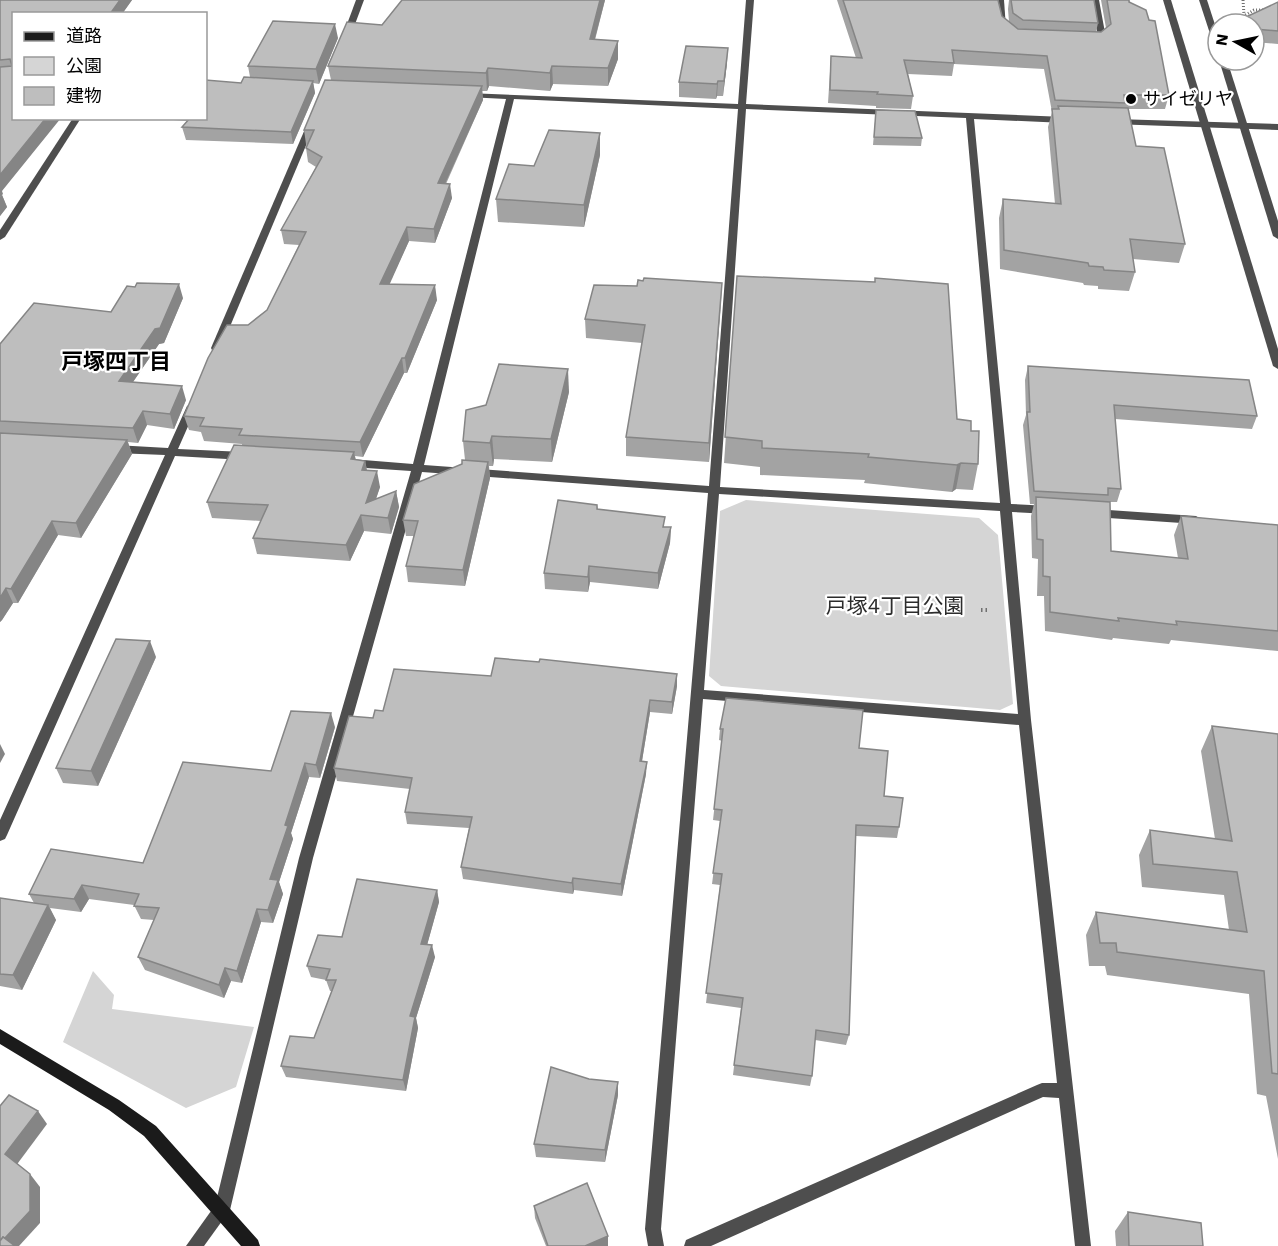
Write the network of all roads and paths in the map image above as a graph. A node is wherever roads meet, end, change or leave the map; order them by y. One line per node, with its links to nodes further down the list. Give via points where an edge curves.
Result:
1 (360, 0): 10 (street)
2 (750, 0): 14 (street)
3 (1000, 0): 8 (street, via 1003,30)
4 (1095, 0): 9 (street, via 1102,38)
5 (1167, 0): 20 (street)
6 (1270, 11): 7 (path)
7 (1250, 12)
8 (1008, 34)
9 (1086, 40)
10 (343, 44)
11 (1227, 72): 21 (street)
12 (453, 94): 13 (street)
13 (511, 97): 14 (street); 32 (street)
14 (742, 108): 16 (street); 33 (street)
15 (316, 110): 25 (street)
16 (970, 117): 18 (street); 34 (street)
17 (76, 120): 24 (street)
18 (1076, 120)
19 (1100, 121): 20 (street)
20 (1206, 125): 21 (street); 26 (street)
21 (1244, 126): 22 (street); 23 (street)
22 (1278, 127)
23 (1278, 236)
24 (0, 237)
25 (210, 364)
26 (1278, 366)
27 (196, 397): 29 (street)
28 (103, 448): 29 (street)
29 (172, 452): 30 (street); 38 (street)
30 (254, 457)
31 (336, 462): 32 (street)
32 (417, 466): 33 (street); 41 (street, via 306,858)
33 (714, 490): 34 (street); 36 (street)
34 (1006, 507): 35 (street); 37 (street)
35 (1207, 521)
36 (696, 694): 37 (street); 44 (street, via 653,1229)
37 (1025, 720): 40 (street)
38 (0, 835)
39 (0, 1036): 41 (main road, via 150,1131)
40 (1065, 1091): 45 (street, via 1042,1090); 46 (street)
41 (222, 1210): 42 (street); 43 (main road)
42 (194, 1246)
43 (252, 1246)
44 (656, 1246)
45 (692, 1246)
46 (1083, 1246)

